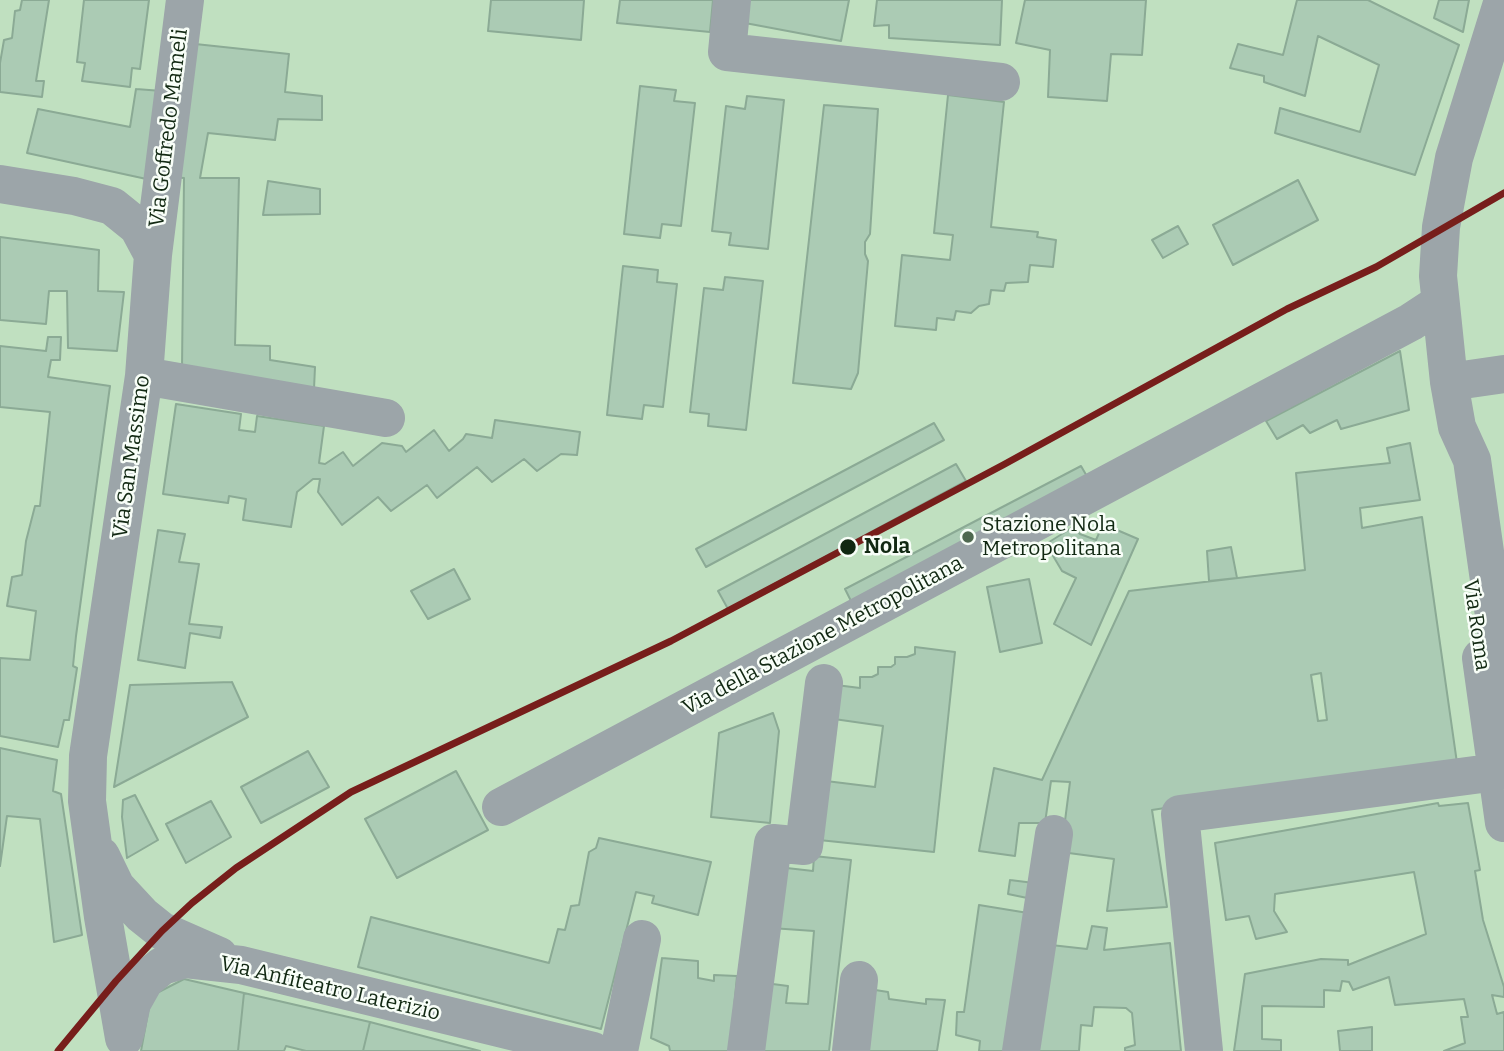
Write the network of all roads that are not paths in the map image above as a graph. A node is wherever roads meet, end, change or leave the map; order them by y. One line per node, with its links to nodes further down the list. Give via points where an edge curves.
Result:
1 (185, 0): 6 (street, Via Goffredo Mameli)
2 (732, 0): 4 (street, via 727,52)
3 (1503, 0): 7 (street, Via Roma, via 1454,158 1441,227)
4 (1002, 82)
5 (0, 184): 6 (street, via 112,206 138,227)
6 (153, 255): 9 (street, Via San Massimo)
7 (1440, 303): 10 (street, Via Roma); 16 (street, Via della Stazione Metropolitana)
8 (1504, 374): 10 (street)
9 (144, 376): 11 (street); 19 (street, Via San Massimo, via 88,756)
10 (1449, 382): 12 (street, Via Roma)
11 (386, 418)
12 (1457, 427): 14 (street, Via Roma, via 1472,460); 15 (street, Via Roma, via 1454,463)
13 (824, 683): 26 (street, via 804,846 773,843)
14 (1504, 686)
15 (1497, 772): 17 (street, Via Roma); 29 (street, via 1180,814)
16 (501, 807)
17 (1504, 823)
18 (1054, 834): 28 (street)
19 (92, 835): 21 (street, via 116,887 142,915 162,932); 23 (street, Via San Massimo)
20 (642, 939): 25 (street)
21 (241, 965): 23 (street, Via Anfiteatro Laterizio, via 185,959 162,966 145,979 132,1003); 24 (street, Via Anfiteatro Laterizio)
22 (859, 980): 27 (street)
23 (124, 1044)
24 (593, 1051)
25 (619, 1051)
26 (746, 1051)
27 (851, 1051)
28 (1021, 1051)
29 (1204, 1051)

